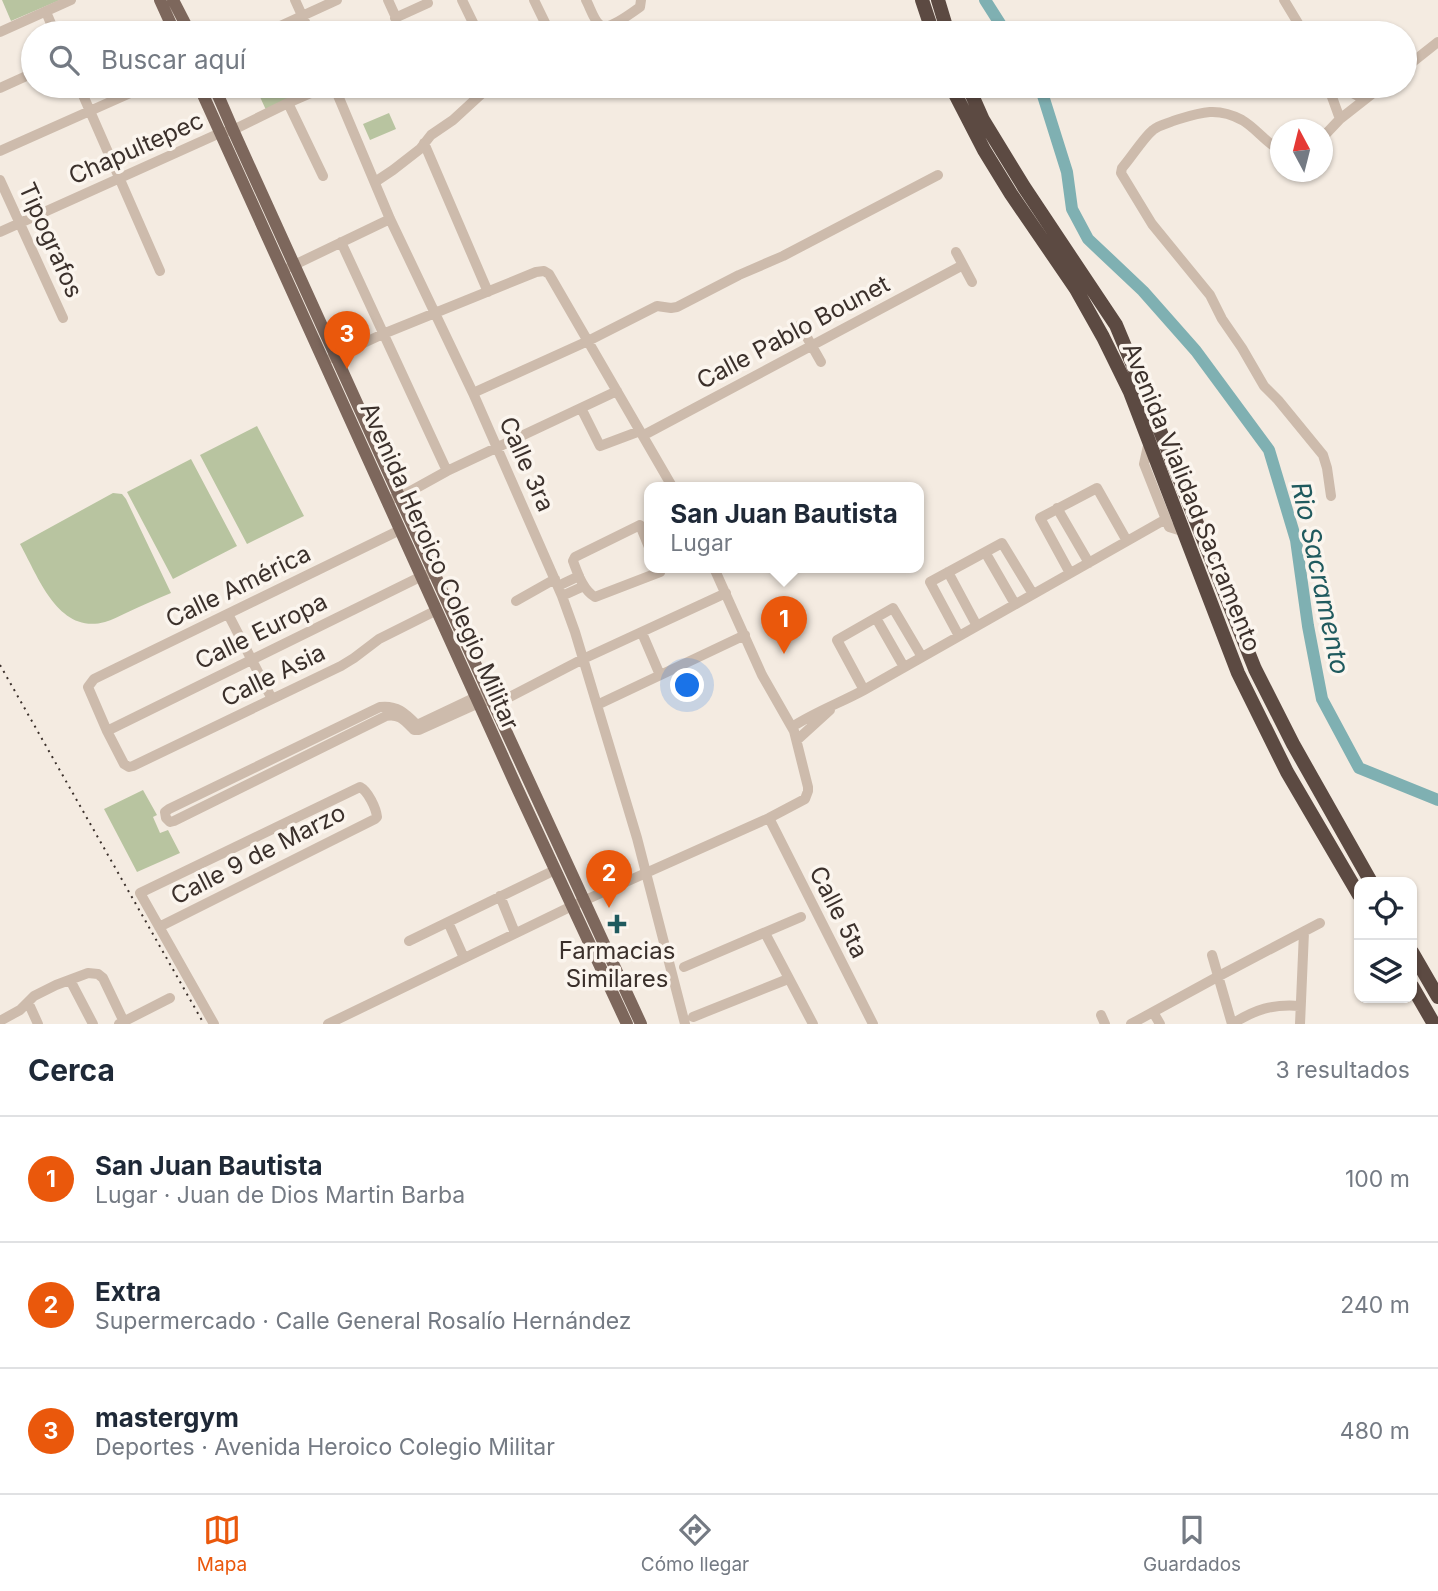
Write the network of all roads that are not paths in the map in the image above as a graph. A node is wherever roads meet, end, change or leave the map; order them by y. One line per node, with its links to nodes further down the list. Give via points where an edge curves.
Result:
1 (71, 0): 15 (street)
2 (160, 0): 20 (main road)
3 (173, 0): 21 (main road)
4 (295, 0): 16 (street)
5 (337, 0): 16 (street)
6 (388, 0): 17 (street)
7 (462, 0): 25 (street)
8 (534, 0): 26 (street)
9 (586, 0): 27 (street)
10 (641, 0): 28 (street, via 640,6)
11 (922, 0): 29 (highway)
12 (938, 0): 30 (highway)
13 (1284, 0): 31 (street)
14 (428, 3): 17 (street)
15 (46, 12): 18 (street); 19 (street)
16 (302, 16): 22 (street); 23 (street)
17 (396, 18): 24 (street)
18 (25, 21)
19 (50, 21)
20 (170, 21)
21 (184, 21)
22 (291, 21)
23 (304, 21)
24 (397, 21)
25 (472, 21)
26 (544, 21)
27 (597, 21)
28 (618, 21)
29 (929, 21)
30 (944, 21)
31 (1297, 21)
32 (21, 23): 33 (street)
33 (0, 32)
34 (1438, 42): 35 (street)
35 (1417, 59)
36 (21, 78): 37 (street)
37 (0, 88)
38 (84, 98): 50 (street)
39 (119, 98): 50 (street)
40 (206, 98): 53 (main road, Avenida Heroico Colegio Militar)
41 (217, 98): 53 (main road, Avenida Heroico Colegio Militar)
42 (299, 98): 49 (street, Chapultepec)
43 (339, 98): 61 (street, Calle 3ra)
44 (477, 98): 54 (street)
45 (957, 98): 84 (highway, Avenida Vialidad Sacramento, via 1011,194 1088,310 1120,369)
46 (973, 98): 133 (highway, Avenida Vialidad Sacramento, via 1010,164 1115,325 1255,669)
47 (1332, 98): 51 (street)
48 (1364, 99): 51 (street)
49 (288, 103): 53 (street, Chapultepec); 58 (street)
50 (90, 111): 56 (street); 59 (street)
51 (1340, 119): 52 (street)
52 (1333, 126)
53 (226, 132): 59 (street, Chapultepec); 68 (main road, Avenida Heroico Colegio Militar)
54 (425, 143): 61 (street); 71 (street)
55 (1270, 144): 88 (street, via 1235,117 1201,113 1153,130 1121,173 1152,224 1209,295 1264,386 1323,455)
56 (0, 151)
57 (938, 175): 76 (street, via 677,307 657,306)
58 (323, 176)
59 (120, 178): 63 (street, Chapultepec); 69 (street)
60 (0, 180): 63 (street, Tipografos)
61 (375, 182): 62 (street, Calle 3ra)
62 (390, 219): 65 (street); 72 (street, Calle 3ra)
63 (20, 223): 64 (street, Chapultepec); 73 (street, Tipografos)
64 (0, 232)
65 (341, 242): 68 (street); 75 (street)
66 (956, 252): 67 (street)
67 (963, 265): 70 (street); 77 (street, Calle Pablo Bounet)
68 (289, 267): 78 (main road, Avenida Heroico Colegio Militar, via 293,297)
69 (160, 271)
70 (972, 282)
71 (488, 292): 72 (street); 76 (street, via 544,271)
72 (435, 313): 75 (street); 81 (street, Calle 3ra)
73 (63, 318)
74 (800, 326): 77 (street)
75 (383, 334): 78 (street); 86 (street)
76 (588, 341): 80 (street); 81 (street)
77 (812, 347): 79 (street); 83 (street, Calle Pablo Bounet)
78 (330, 359): 89 (main road, Avenida Heroico Colegio Militar)
79 (821, 362)
80 (617, 391): 82 (street); 83 (street)
81 (472, 393): 85 (street, Calle 3ra)
82 (581, 408): 83 (street, Calle Pablo Bounet, via 600,446); 85 (street)
83 (642, 433): 87 (street)
84 (1149, 441): 91 (street, via 1144,464); 93 (highway, Avenida Vialidad Sacramento)
85 (497, 449): 86 (street); 104 (street, Calle 3ra)
86 (447, 471): 89 (street)
87 (670, 482)
88 (1331, 496)
89 (393, 499): 92 (main road, Avenida Heroico Colegio Militar); 102 (main road, Avenida Heroico Colegio Militar)
90 (1058, 508): 95 (street, via 1097,488); 97 (street); 101 (street, via 1040,518)
91 (1166, 519): 93 (street, via 1169,527); 95 (street)
92 (400, 530): 102 (main road, Avenida Heroico Colegio Militar); 110 (street, Calle América)
93 (1185, 532): 134 (highway, Avenida Vialidad Sacramento, via 1238,673 1287,772)
94 (644, 535): 103 (street, via 640,525 575,557)
95 (1127, 541): 97 (street)
96 (985, 552): 98 (street); 106 (street, via 1002,543); 108 (street)
97 (1089, 562): 101 (street)
98 (948, 572): 112 (street); 115 (street, via 930,582)
99 (657, 573): 103 (street, via 597,597 590,595)
100 (716, 573): 105 (street)
101 (1070, 573): 106 (street)
102 (428, 574): 109 (main road, Avenida Heroico Colegio Militar); 117 (street, Calle Europa); 123 (main road, Avenida Heroico Colegio Militar)
103 (582, 581): 104 (street)
104 (558, 587): 107 (street); 118 (street, Calle 3ra)
105 (726, 593): 113 (street); 114 (street)
106 (1033, 594): 108 (street)
107 (516, 601)
108 (1015, 604): 112 (street)
109 (437, 610): 122 (street, Calle Asia, via 379,639 341,666); 123 (main road, Avenida Heroico Colegio Militar)
110 (228, 614): 117 (street); 127 (street, Calle América, via 90,682 88,687)
111 (876, 618): 116 (street, via 892,608); 119 (street); 121 (street, via 837,640)
112 (977, 626): 115 (street)
113 (642, 633): 118 (street); 120 (street)
114 (745, 635): 120 (street); 126 (street)
115 (959, 636): 116 (street)
116 (922, 657): 119 (street)
117 (251, 659): 122 (street); 127 (street, Calle Europa)
118 (583, 659): 123 (street); 124 (street, Calle 3ra)
119 (904, 667): 121 (street)
120 (660, 675): 124 (street)
121 (864, 690): 125 (street)
122 (272, 699): 127 (street, Calle Asia, via 129,767)
123 (486, 700): 129 (street, via 419,724 395,711); 131 (main road, Avenida Heroico Colegio Militar); 136 (main road, Avenida Heroico Colegio Militar)
124 (597, 705): 132 (street, Calle 3ra)
125 (836, 705): 126 (street); 128 (street)
126 (792, 727): 128 (street)
127 (107, 731)
128 (797, 740): 130 (street, via 807,796)
129 (272, 766): 129 (street, via 169,809 166,818 174,821)
130 (769, 818): 132 (street); 169 (street, Calle 5ta)
131 (555, 870): 135 (street); 136 (main road, Avenida Heroico Colegio Militar)
132 (645, 874): 136 (street); 159 (street, Calle 3ra)
133 (1368, 877)
134 (1354, 886)
135 (500, 896): 138 (street); 142 (street)
136 (578, 904): 142 (street); 166 (main road, Avenida Heroico Colegio Militar); 167 (main road, Avenida Heroico Colegio Militar)
137 (801, 917): 143 (street)
138 (448, 922): 144 (street); 146 (street)
139 (1320, 923): 141 (street)
140 (159, 926): 140 (street, Calle 9 de Marzo, via 375,819 377,812 365,789 140,893); 164 (street)
141 (1304, 932): 149 (street); 157 (street)
142 (515, 933): 146 (street)
143 (765, 933): 148 (street); 150 (street)
144 (409, 941)
145 (1212, 955): 149 (street)
146 (464, 958): 165 (street)
147 (1417, 961): 153 (highway)
148 (684, 967)
149 (1219, 976): 158 (street); 172 (street)
150 (788, 979): 159 (street); 168 (street)
151 (70, 980): 156 (street); 161 (street, via 89,973 103,978); 163 (street)
152 (1417, 995): 175 (highway)
153 (1438, 997)
154 (170, 998): 161 (street)
155 (1417, 998): 174 (highway)
156 (28, 1002): 160 (street); 162 (street)
157 (1300, 1006): 172 (street, via 1269,1007); 173 (street)
158 (1153, 1012): 170 (street); 171 (street)
159 (689, 1020)
160 (0, 1021)
161 (122, 1023)
162 (38, 1024)
163 (93, 1024)
164 (214, 1024)
165 (328, 1024)
166 (627, 1024)
167 (641, 1024)
168 (812, 1024)
169 (873, 1024)
170 (1132, 1024)
171 (1160, 1024)
172 (1232, 1024)
173 (1300, 1024)
174 (1426, 1024)
175 (1434, 1024)

